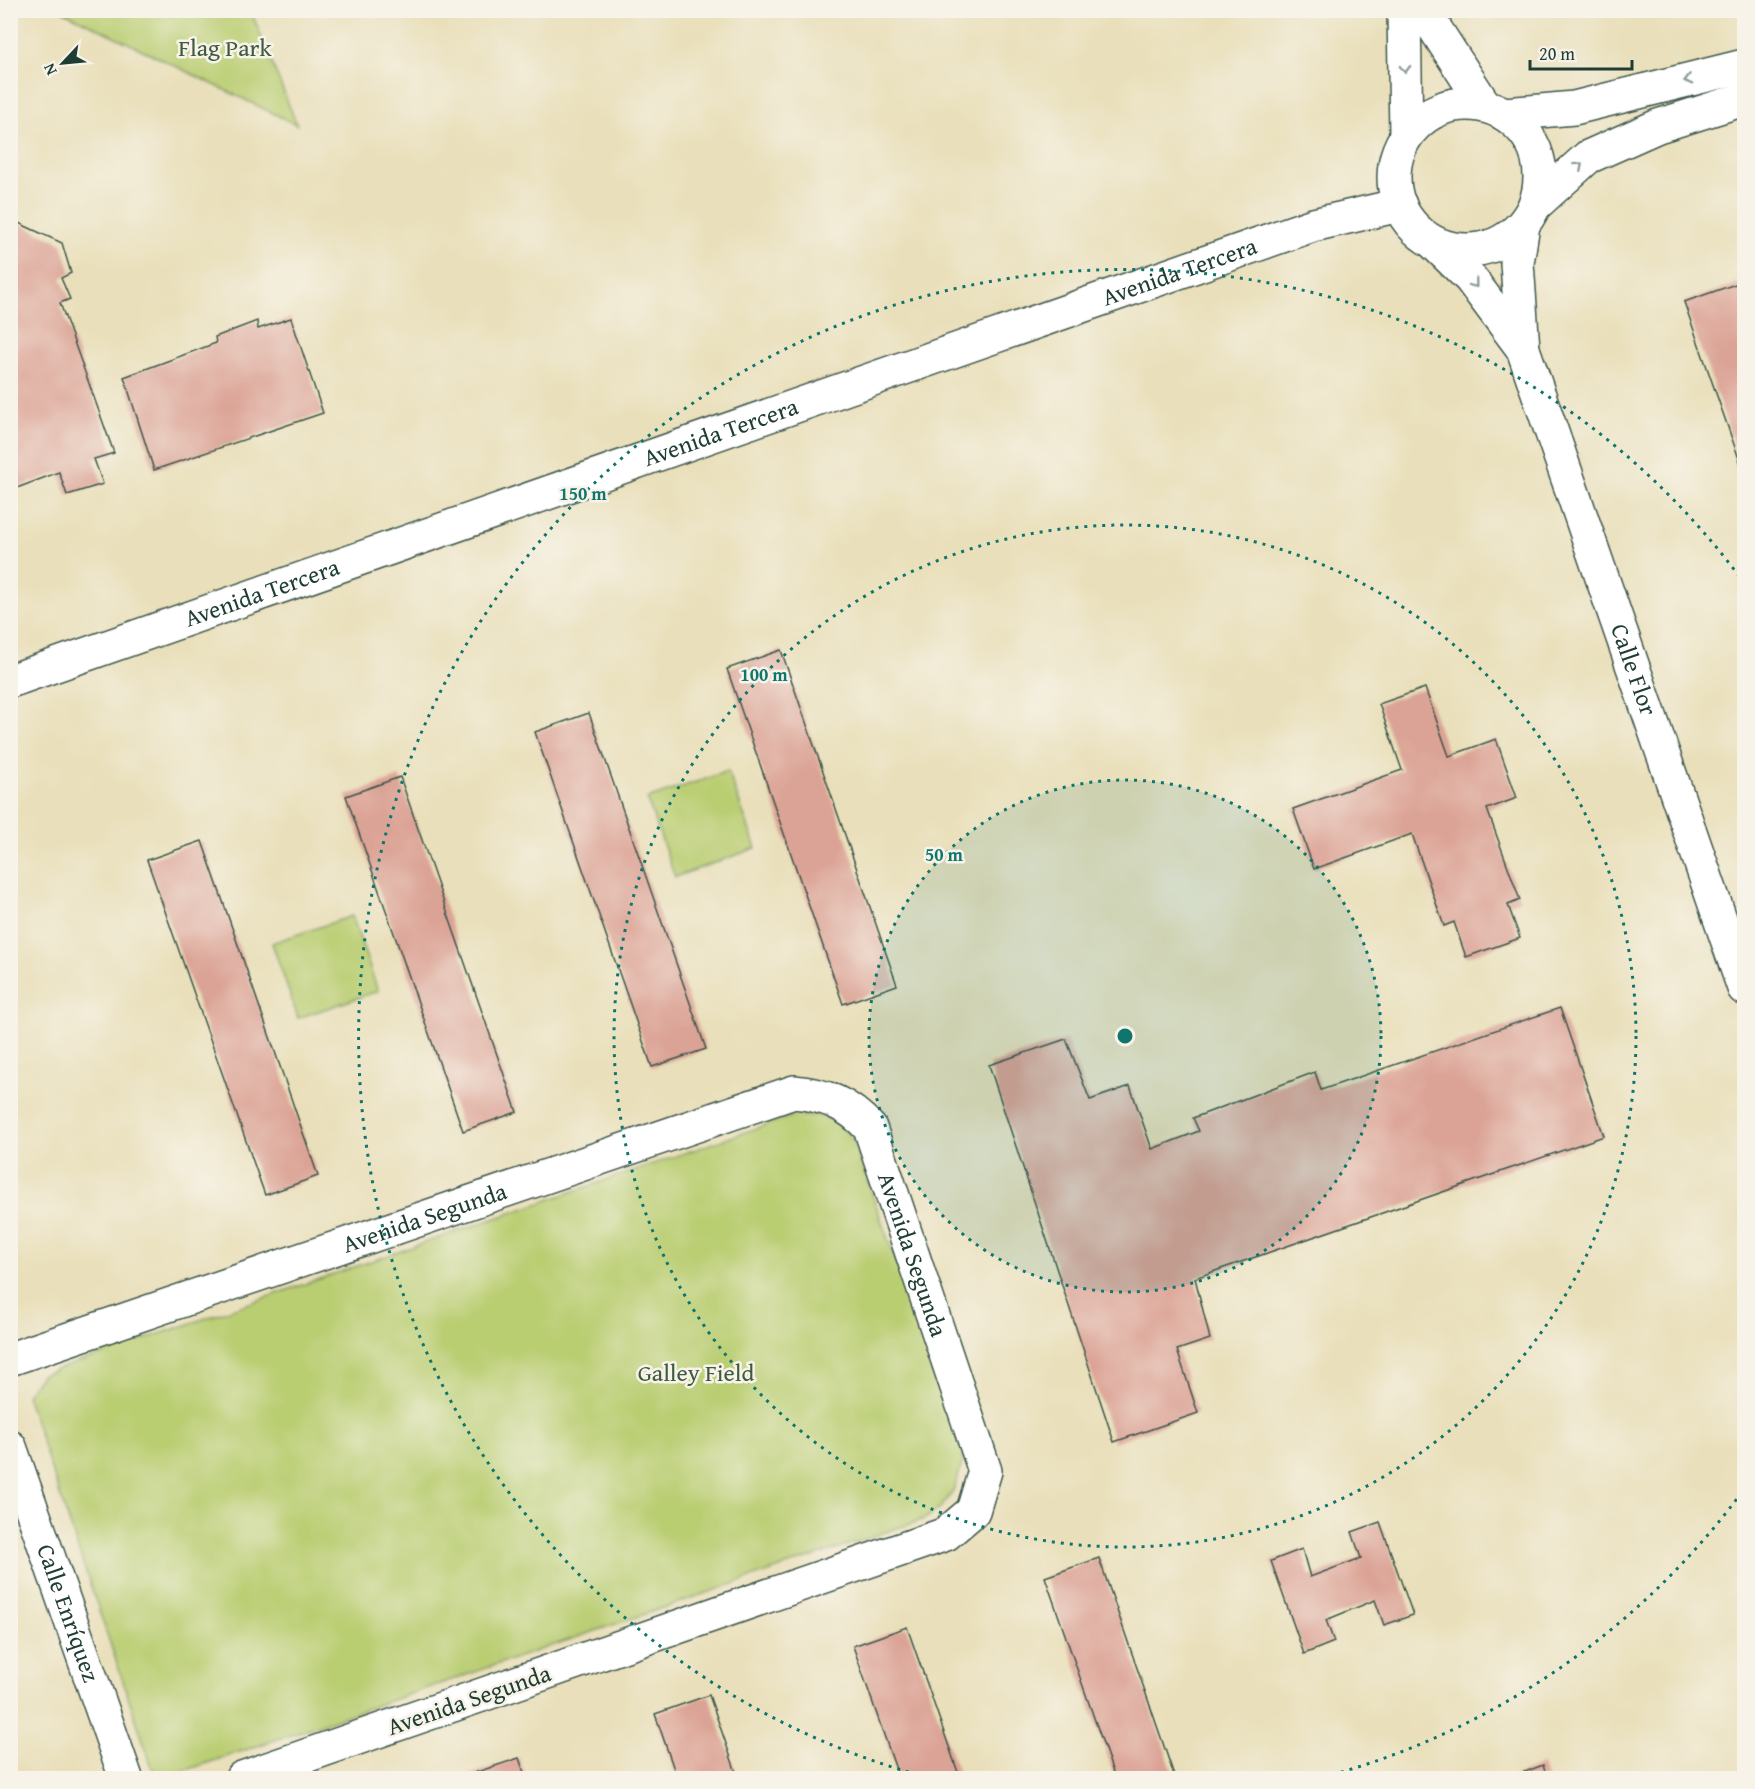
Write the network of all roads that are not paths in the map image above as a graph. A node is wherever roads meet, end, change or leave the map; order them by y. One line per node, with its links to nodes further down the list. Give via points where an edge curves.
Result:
1 (1404, 10): 6 (street, one-way to 6)
2 (1423, 10): 5 (street)
3 (1744, 66): 5 (street, one-way to 5, via 1574,108)
4 (1744, 99): 8 (street, one-way to 4, via 1588,157 1658,126)
5 (1495, 110): 6 (street, via 1464,104 1444,107 1422,118); 8 (street, via 1522,128 1540,164 1540,185)
6 (1406, 136): 7 (street, via 1396,158 1394,182)
7 (1400, 205): 9 (street, via 1413,226); 11 (street, Avenida Tercera, via 1313,225)
8 (1529, 215): 9 (street, via 1504,241 1482,249 1457,250); 10 (street, Calle Flor, via 1517,263)
9 (1433, 242): 10 (street, Calle Flor, one-way to 10, via 1470,278)
10 (1523, 349): 12 (street, Calle Flor)
11 (10, 681)
12 (1744, 988)
13 (10, 1359): 16 (street, Avenida Segunda, via 794,1092 839,1101 870,1128 985,1471 973,1511 946,1534)
14 (10, 1448): 15 (street, Calle Enríquez)
15 (126, 1779)
16 (242, 1779)

